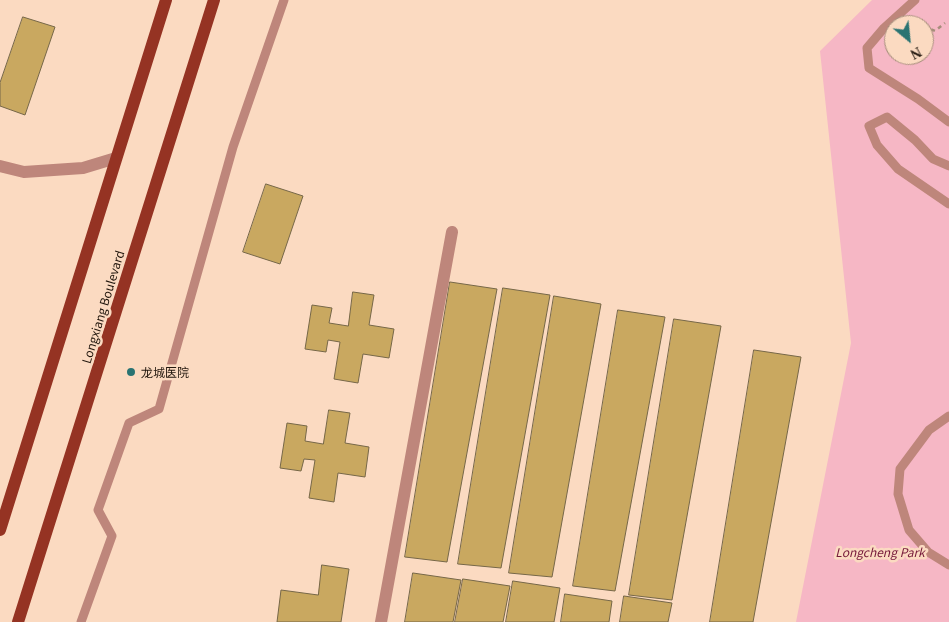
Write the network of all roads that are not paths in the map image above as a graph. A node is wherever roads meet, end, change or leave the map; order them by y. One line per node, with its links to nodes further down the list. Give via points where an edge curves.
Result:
1 (166, 0): 6 (main road)
2 (214, 0): 14 (main road, Longxiang Boulevard)
3 (284, 0): 15 (lane, via 233,147 159,410 129,423 98,510 112,536)
4 (915, 0): 5 (lane, via 867,48 869,68)
5 (949, 122)
6 (116, 158): 7 (street, via 83,168 24,172); 12 (main road)
7 (0, 166)
8 (949, 166): 9 (lane, via 933,159 916,140 887,117 869,126 877,145 898,169)
9 (949, 204)
10 (452, 232): 16 (street)
11 (949, 416): 13 (lane, via 929,430 900,469 898,494 909,530 928,552)
12 (0, 530)
13 (949, 566)
14 (18, 622)
15 (81, 622)
16 (381, 622)

